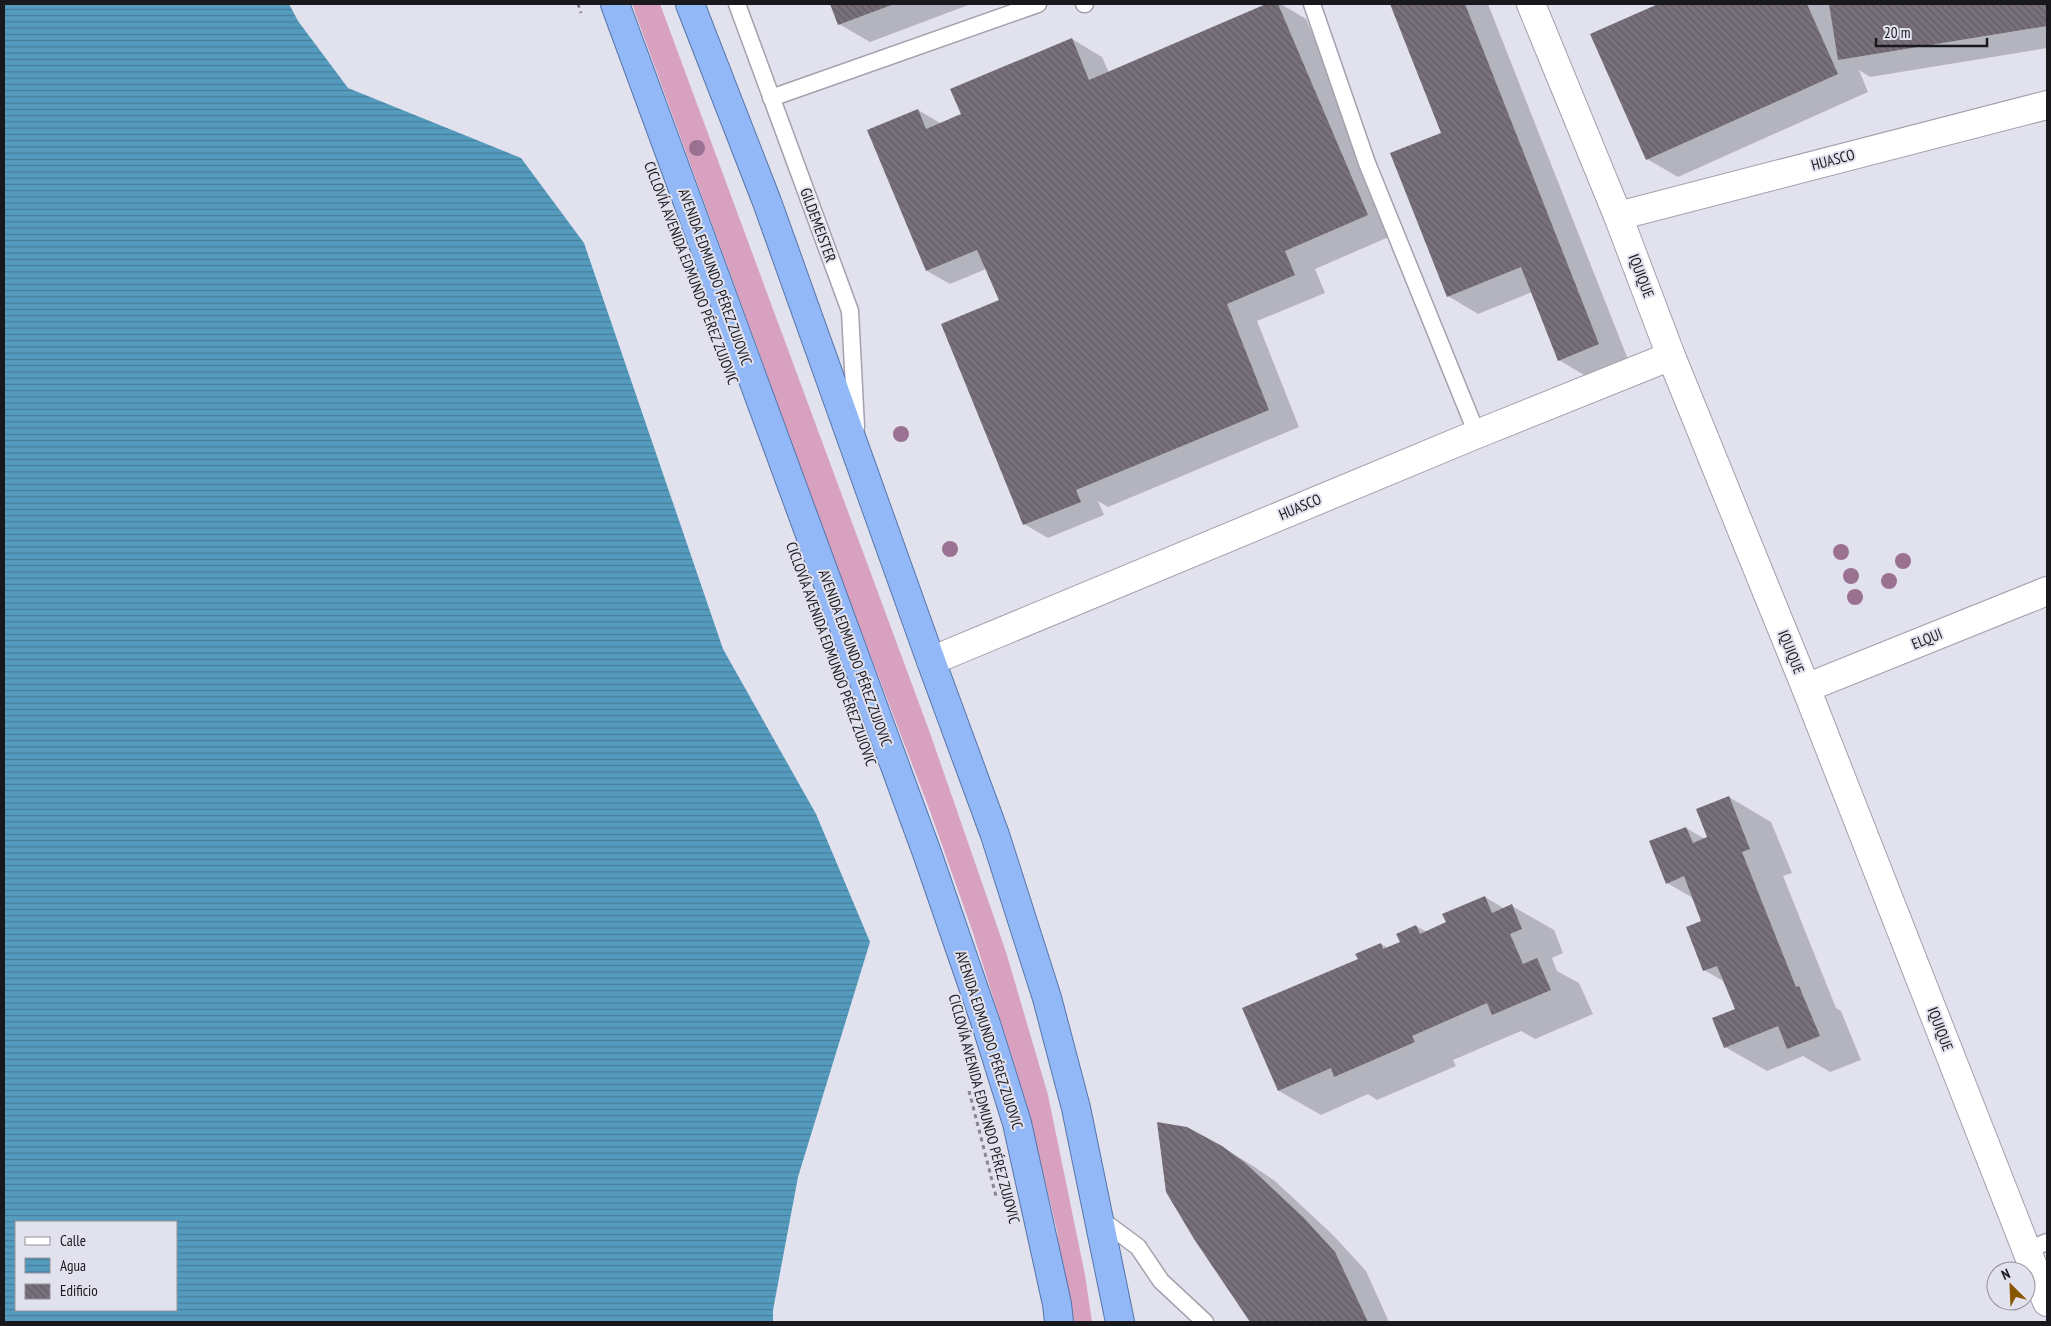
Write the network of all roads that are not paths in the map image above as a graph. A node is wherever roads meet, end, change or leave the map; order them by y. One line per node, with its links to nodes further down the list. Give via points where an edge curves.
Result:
1 (615, 4): 19 (highway, AVENIDA EDMUNDO PÉREZ ZUJOVIC, via 927,853 986,1024 1017,1122)
2 (690, 4): 12 (highway, via 767,202)
3 (736, 4): 7 (lane, GILDEMEISTER)
4 (1038, 4): 7 (lane)
5 (1312, 4): 11 (lane, via 1367,162)
6 (1531, 4): 9 (street, IQUIQUE)
7 (771, 98): 12 (lane, GILDEMEISTER, via 850,311)
8 (2047, 105): 9 (street, HUASCO)
9 (1618, 216): 10 (street, IQUIQUE)
10 (1671, 356): 11 (street, HUASCO); 15 (street, IQUIQUE)
11 (1477, 434): 14 (street, HUASCO)
12 (857, 454): 14 (highway)
13 (2047, 591): 15 (street, ELQUI)
14 (931, 661): 16 (highway, via 995,835 1047,998 1076,1108)
15 (1806, 688): 17 (street, IQUIQUE)
16 (1097, 1217): 20 (highway); 21 (lane, via 1138,1247 1161,1282)
17 (2037, 1246): 18 (street, IQUIQUE)
18 (2047, 1302)
19 (1059, 1322)
20 (1120, 1322)
21 (1205, 1322)

